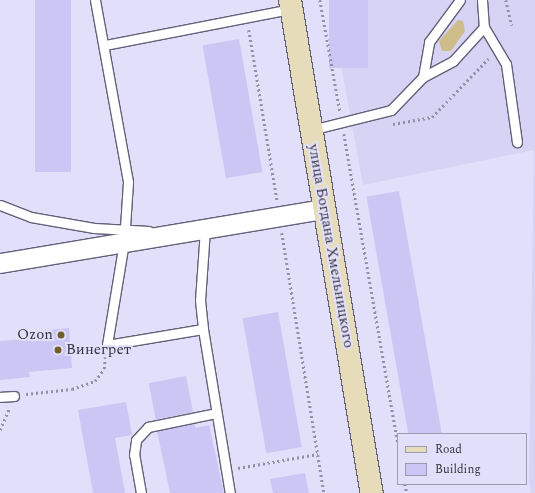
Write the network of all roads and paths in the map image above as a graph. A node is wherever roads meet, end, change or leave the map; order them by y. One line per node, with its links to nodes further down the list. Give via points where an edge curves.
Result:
1 (95, 0): 10 (lane)
2 (320, 0): 14 (path)
3 (460, 0): 12 (lane, via 429,42)
4 (482, 0): 9 (lane)
5 (506, 0): 8 (path)
6 (290, 4): 7 (lane); 15 (main road, улица Богдана Хмельницкого)
7 (247, 18): 10 (lane); 20 (path)
8 (512, 25)
9 (484, 27): 11 (lane); 12 (lane, via 453,61)
10 (105, 45): 22 (lane, via 128,182)
11 (497, 49): 13 (path, via 432,118); 17 (lane, via 506,64)
12 (423, 76): 14 (lane, via 391,110)
13 (388, 125)
14 (343, 128): 15 (lane); 16 (path); 30 (path)
15 (310, 130): 19 (main road, улица Богдана Хмельницкого)
16 (351, 131)
17 (517, 142)
18 (0, 205): 22 (lane, via 31,217)
19 (324, 209): 20 (street); 36 (main road, улица Богдана Хмельницкого)
20 (279, 215): 21 (street); 31 (path)
21 (205, 229): 22 (street, via 182,233); 24 (lane, via 200,300)
22 (124, 236): 23 (street); 25 (lane)
23 (0, 263)
24 (203, 329): 25 (lane); 28 (lane)
25 (107, 345): 26 (path, via 104,369 95,381 72,389)
26 (14, 396): 27 (lane); 29 (path)
27 (0, 397)
28 (216, 414): 32 (lane); 33 (lane, via 148,427 136,440 134,455)
29 (0, 430)
30 (397, 436)
31 (318, 454): 32 (path); 35 (path)
32 (226, 470): 34 (lane)
33 (141, 493)
34 (230, 493)
35 (324, 493)
36 (372, 493)

